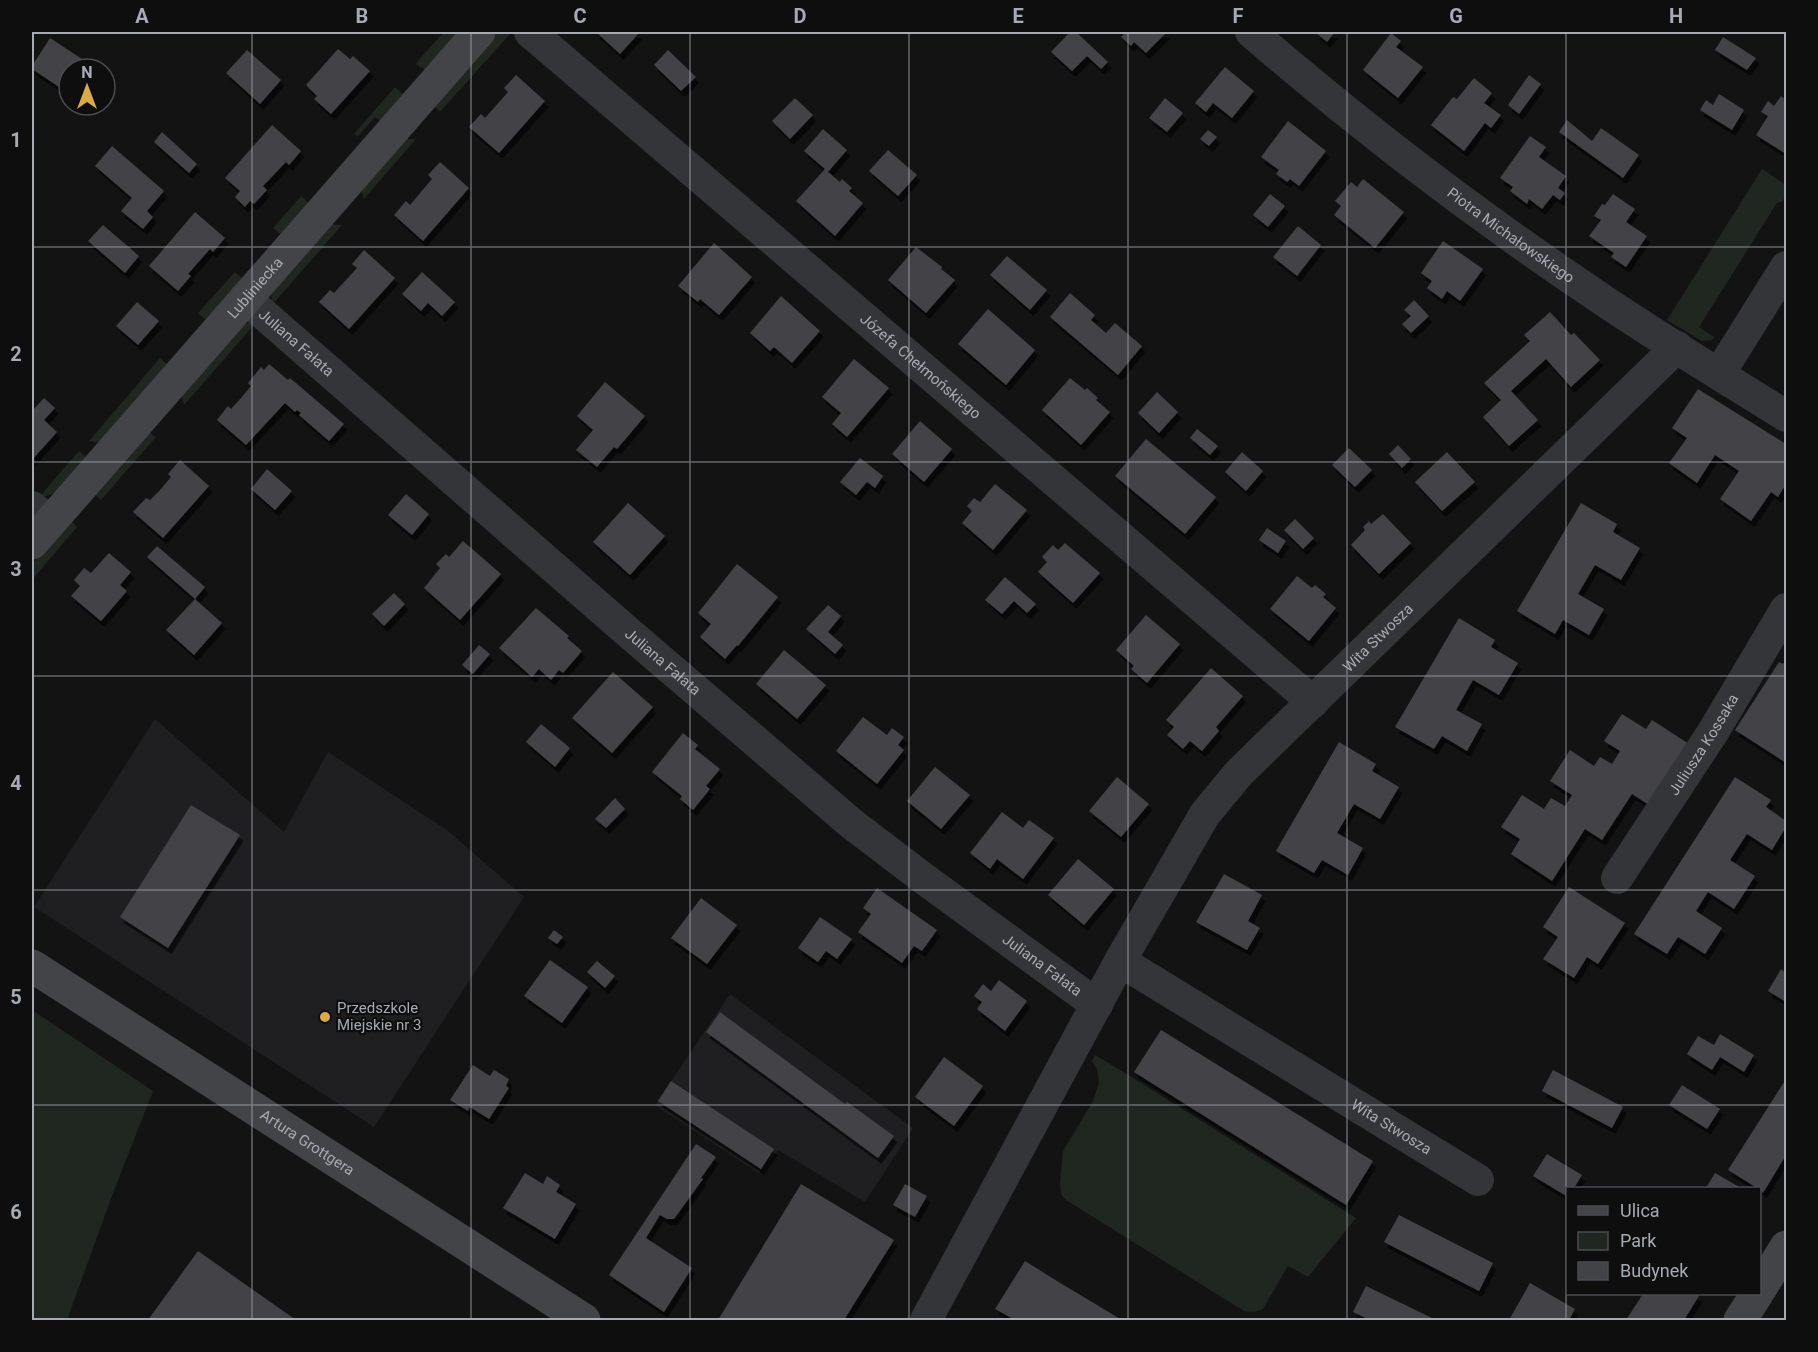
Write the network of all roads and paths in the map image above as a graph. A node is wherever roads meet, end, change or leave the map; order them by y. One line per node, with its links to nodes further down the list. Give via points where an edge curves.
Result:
1 (479, 32): 5 (street, Lubliniecka)
2 (530, 32): 11 (street, Józefa Chełmońskiego)
3 (1251, 32): 6 (street, Piotra Michałowskiego, via 1382,139 1514,239)
4 (1786, 267): 7 (street)
5 (245, 298): 9 (street, Lubliniecka); 15 (street, Juliana Fałata, via 852,824)
6 (1677, 347): 7 (street, Piotra Michałowskiego); 11 (street, Wita Stwosza)
7 (1719, 374): 8 (street, Piotra Michałowskiego)
8 (1786, 416)
9 (38, 524)
10 (1786, 609): 12 (street, Juliusza Kossaka, via 1713,732)
11 (1313, 702): 13 (street, Wita Stwosza, via 1239,773 1206,814)
12 (1617, 878)
13 (1119, 961): 15 (street, Wita Stwosza); 16 (street, Wita Stwosza)
14 (32, 966): 20 (street, Artura Grottgera)
15 (1097, 1005): 21 (street, Wita Stwosza)
16 (1478, 1180)
17 (1786, 1247): 18 (street)
18 (1761, 1287)
19 (1756, 1295): 22 (street)
20 (584, 1320)
21 (926, 1320)
22 (1740, 1320)

